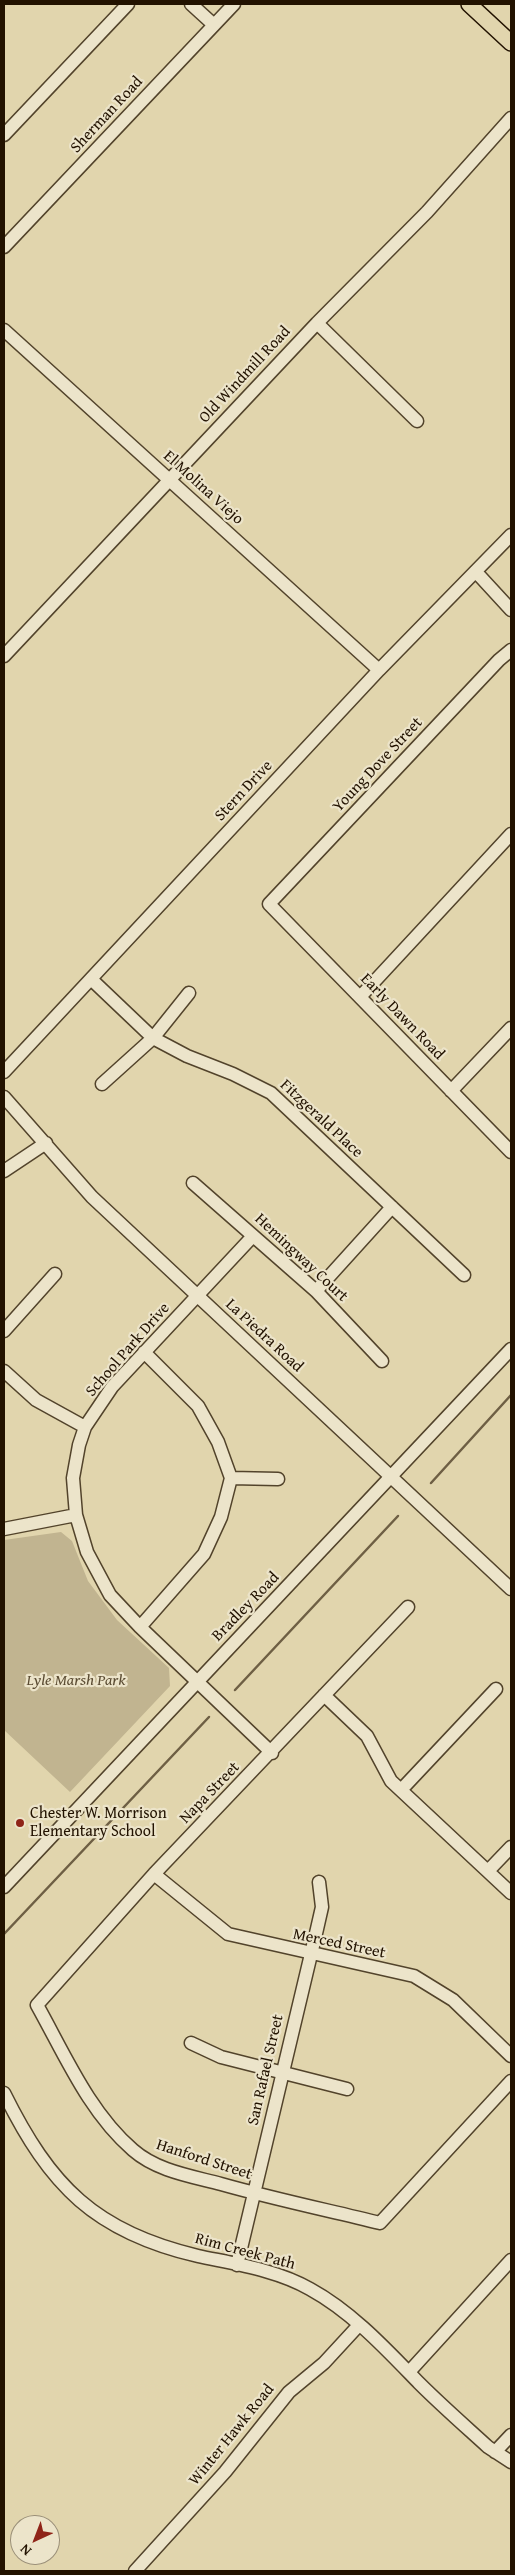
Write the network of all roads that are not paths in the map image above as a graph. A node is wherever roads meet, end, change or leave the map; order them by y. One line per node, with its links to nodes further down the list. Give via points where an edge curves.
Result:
1 (128, 4): 8 (street)
2 (191, 4): 5 (street)
3 (234, 4): 5 (street, Sherman Road)
4 (470, 4): 6 (main road)
5 (214, 25): 9 (street, Sherman Road)
6 (511, 43)
7 (511, 118): 10 (street, Old Windmill Road, via 427,212)
8 (4, 135)
9 (4, 248)
10 (317, 323): 12 (street); 13 (street, Old Windmill Road)
11 (4, 330): 13 (street, El Molina Viejo)
12 (417, 421)
13 (170, 479): 18 (street, Old Windmill Road); 19 (street, El Molina Viejo)
14 (511, 536): 15 (street, Stern Drive)
15 (477, 573): 16 (street); 19 (street, Stern Drive)
16 (511, 610)
17 (511, 650): 21 (street, Young Dove Street)
18 (4, 656)
19 (379, 670): 22 (street, Stern Drive)
20 (511, 834): 24 (street)
21 (269, 904): 24 (street, Early Dawn Road)
22 (92, 979): 26 (street, Fitzgerald Place); 27 (street, Stern Drive)
23 (189, 994): 26 (street)
24 (360, 997): 29 (street, Early Dawn Road)
25 (511, 1028): 29 (street)
26 (153, 1038): 28 (street); 35 (street, Fitzgerald Place, via 271,1093)
27 (4, 1072)
28 (102, 1084)
29 (451, 1091): 32 (street, Early Dawn Road)
30 (4, 1097): 31 (street, La Piedra Road)
31 (46, 1143): 33 (street); 40 (street, La Piedra Road, via 92,1197)
32 (511, 1152)
33 (4, 1171)
34 (193, 1183): 36 (street, Hemingway Court)
35 (392, 1207): 38 (street, Fitzgerald Place); 39 (street)
36 (253, 1236): 39 (street, Hemingway Court); 40 (street, School Park Drive)
37 (55, 1274): 41 (street)
38 (464, 1276)
39 (316, 1291): 44 (street, Hemingway Court)
40 (197, 1296): 43 (street, School Park Drive); 47 (street, La Piedra Road)
41 (4, 1331)
42 (511, 1349): 47 (street, Bradley Road)
43 (144, 1352): 46 (street, School Park Drive, via 112,1387); 48 (street, via 198,1406 218,1442)
44 (382, 1361)
45 (4, 1371): 46 (street, via 36,1400)
46 (85, 1426): 50 (street, School Park Drive, via 73,1478)
47 (392, 1477): 52 (street, La Piedra Road); 55 (street, Bradley Road)
48 (231, 1478): 49 (street); 54 (street, via 220,1517 204,1554)
49 (278, 1479)
50 (76, 1515): 51 (street); 54 (street, School Park Drive, via 87,1552 110,1595)
51 (4, 1528)
52 (511, 1589)
53 (408, 1607): 57 (street, Napa Street)
54 (140, 1627): 55 (street, School Park Drive)
55 (198, 1682): 58 (street, School Park Drive); 64 (street, Bradley Road)
56 (496, 1689): 59 (street)
57 (324, 1695): 58 (street, Napa Street); 59 (street, via 367,1736 391,1781)
58 (272, 1753): 62 (street, Napa Street)
59 (401, 1790): 61 (street)
60 (511, 1847): 61 (street)
61 (488, 1871): 65 (street)
62 (154, 1874): 66 (street, Merced Street, via 228,1934); 67 (street, Napa Street)
63 (319, 1882): 66 (street, San Rafael Street, via 322,1907)
64 (4, 1887)
65 (511, 1893)
66 (311, 1955): 69 (street, Merced Street, via 414,1976 453,2000); 70 (street, San Rafael Street)
67 (37, 2005): 74 (street, Hanford Street, via 106,2123 134,2150 152,2164)
68 (191, 2043): 70 (street, via 221,2057)
69 (511, 2056)
70 (282, 2072): 72 (street); 74 (street, San Rafael Street)
71 (511, 2080): 74 (street, Hanford Street, via 380,2223)
72 (347, 2089)
73 (4, 2093): 76 (street, Rim Creek Path, via 38,2156 90,2209 139,2238)
74 (254, 2193): 76 (street, San Rafael Street)
75 (511, 2260): 78 (street)
76 (237, 2265): 77 (street, Rim Creek Path, via 299,2283 332,2302)
77 (359, 2325): 78 (street, Rim Creek Path); 82 (street, Winter Hawk Road, via 324,2363 289,2392 224,2472)
78 (409, 2372): 80 (street, Rim Creek Path)
79 (511, 2435): 80 (street)
80 (495, 2452): 81 (street, Rim Creek Path)
81 (511, 2462)
82 (135, 2571)

